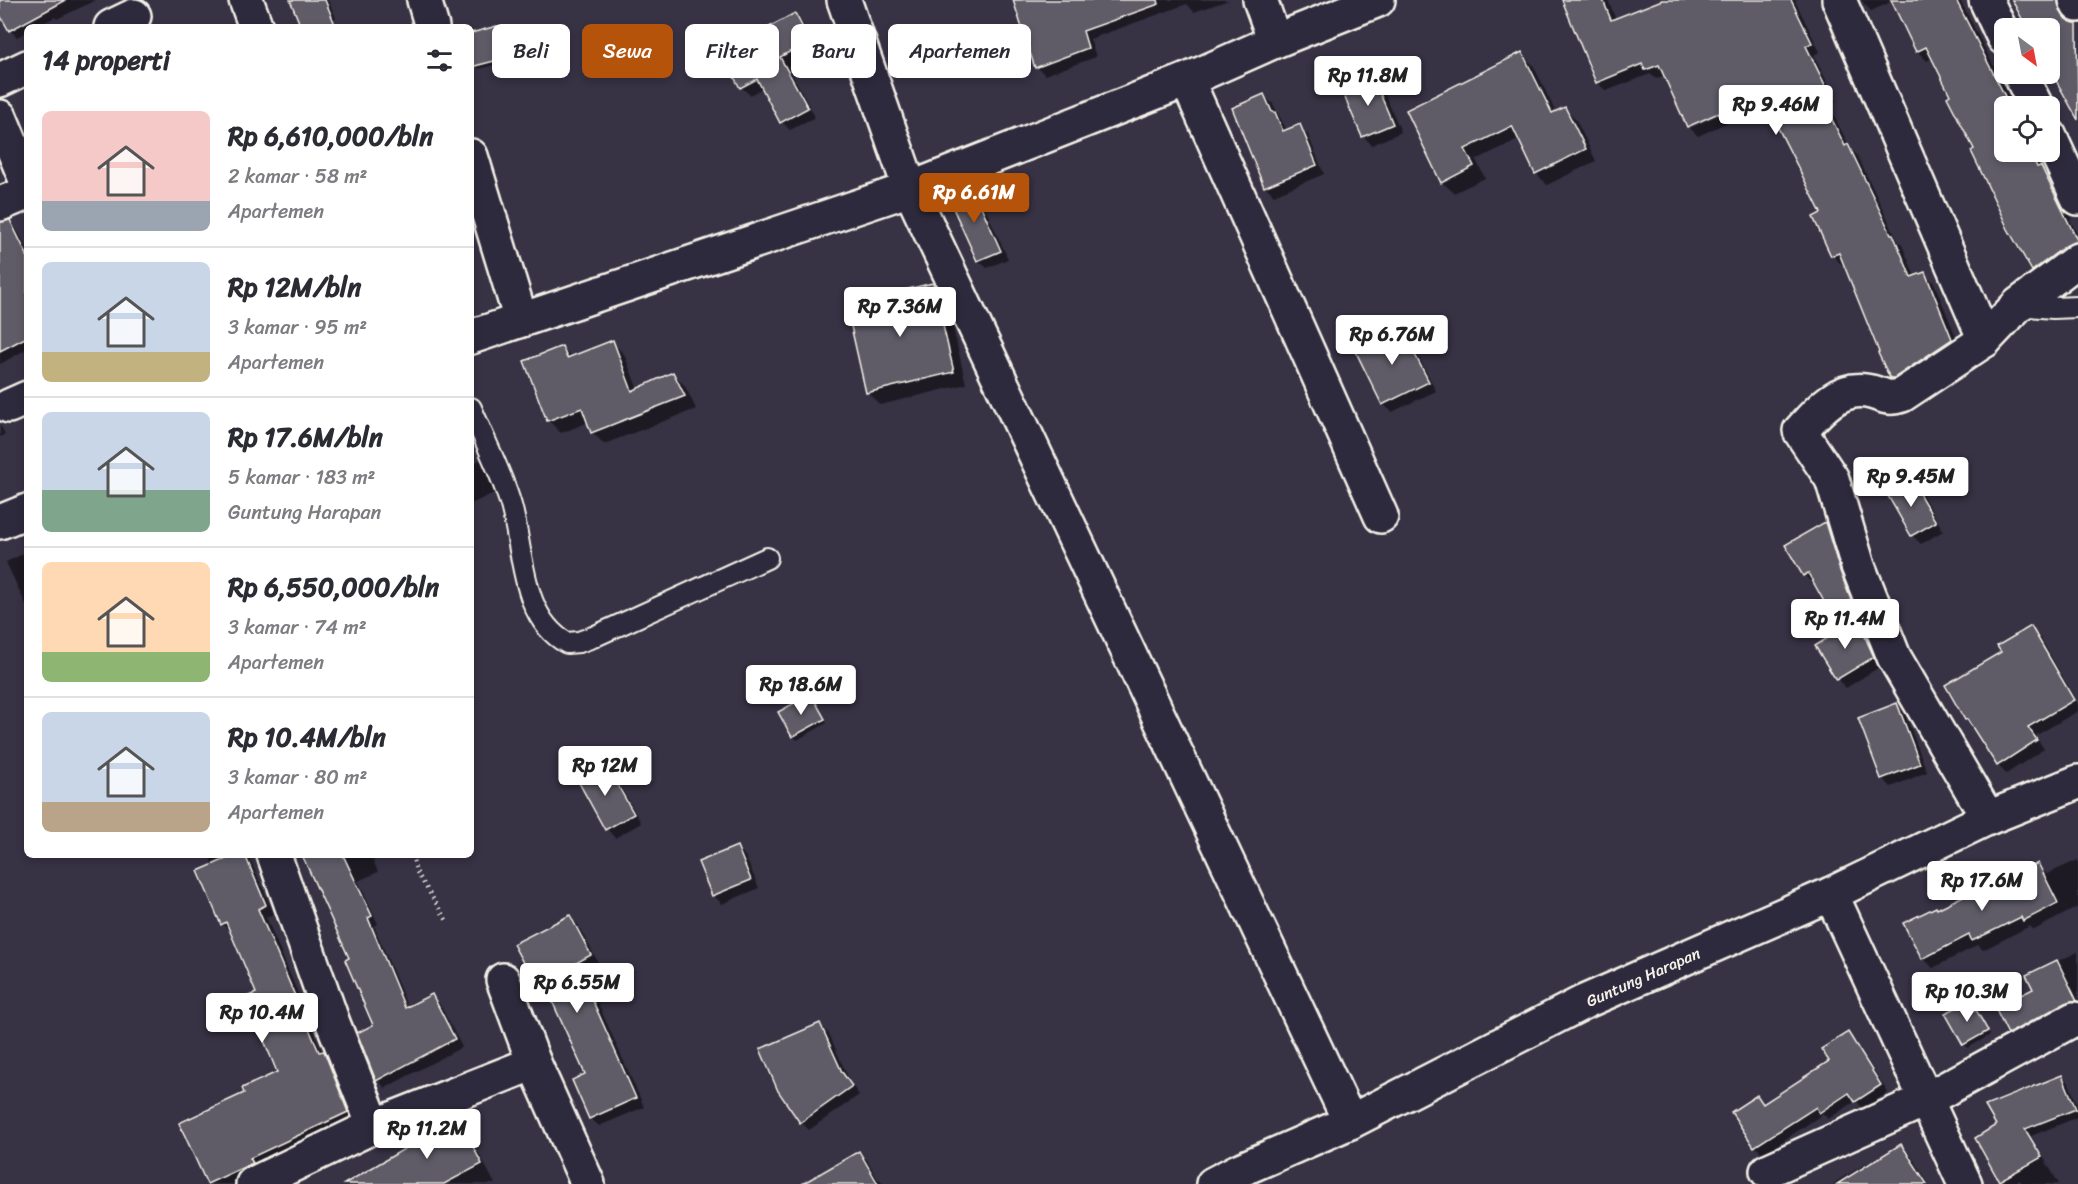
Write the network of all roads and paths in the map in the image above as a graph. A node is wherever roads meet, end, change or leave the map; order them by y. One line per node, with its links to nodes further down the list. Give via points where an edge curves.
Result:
1 (246, 0): 11 (street)
2 (424, 0): 12 (street)
3 (844, 0): 21 (street)
4 (1260, 0): 13 (street)
5 (1378, 0): 13 (street)
6 (1839, 0): 30 (street)
7 (1986, 0): 10 (street)
8 (2076, 0): 9 (street)
9 (2078, 5)
10 (1995, 18)
11 (255, 24)
12 (431, 24)
13 (1275, 41): 16 (street)
14 (24, 68): 15 (street)
15 (0, 80)
16 (1187, 80): 21 (street); 33 (street)
17 (0, 117): 20 (street)
18 (2060, 159): 23 (street)
19 (474, 166): 28 (street)
20 (24, 175)
21 (910, 189): 28 (street); 46 (street)
22 (24, 194): 24 (street)
23 (2078, 198)
24 (0, 204)
25 (2078, 260): 26 (street)
26 (2018, 305): 27 (lane); 30 (street)
27 (2078, 307)
28 (521, 320): 29 (street)
29 (474, 336)
30 (1985, 339): 37 (street, via 1902,395 1889,398 1866,391 1845,393 1821,408 1800,431 1832,479 1858,566 1894,657)
31 (474, 415): 35 (lane, via 510,503 530,593 547,626 567,643 593,637)
32 (24, 512): 34 (street)
33 (1382, 516)
34 (0, 522)
35 (767, 558)
36 (2078, 782): 37 (street, Guntung Harapan)
37 (1988, 818): 40 (street, Guntung Harapan)
38 (275, 858): 47 (street)
39 (413, 858): 41 (path, via 417,872)
40 (1831, 894): 45 (street); 46 (street, Guntung Harapan, via 1584,1002)
41 (447, 921)
42 (502, 980): 44 (street)
43 (2074, 1019): 45 (street)
44 (534, 1063): 47 (street); 51 (street)
45 (1927, 1099): 48 (street); 52 (street)
46 (1350, 1122): 49 (street, Guntung Harapan)
47 (374, 1126): 50 (street)
48 (1767, 1171)
49 (1233, 1179)
50 (253, 1184)
51 (588, 1184)
52 (1965, 1184)

